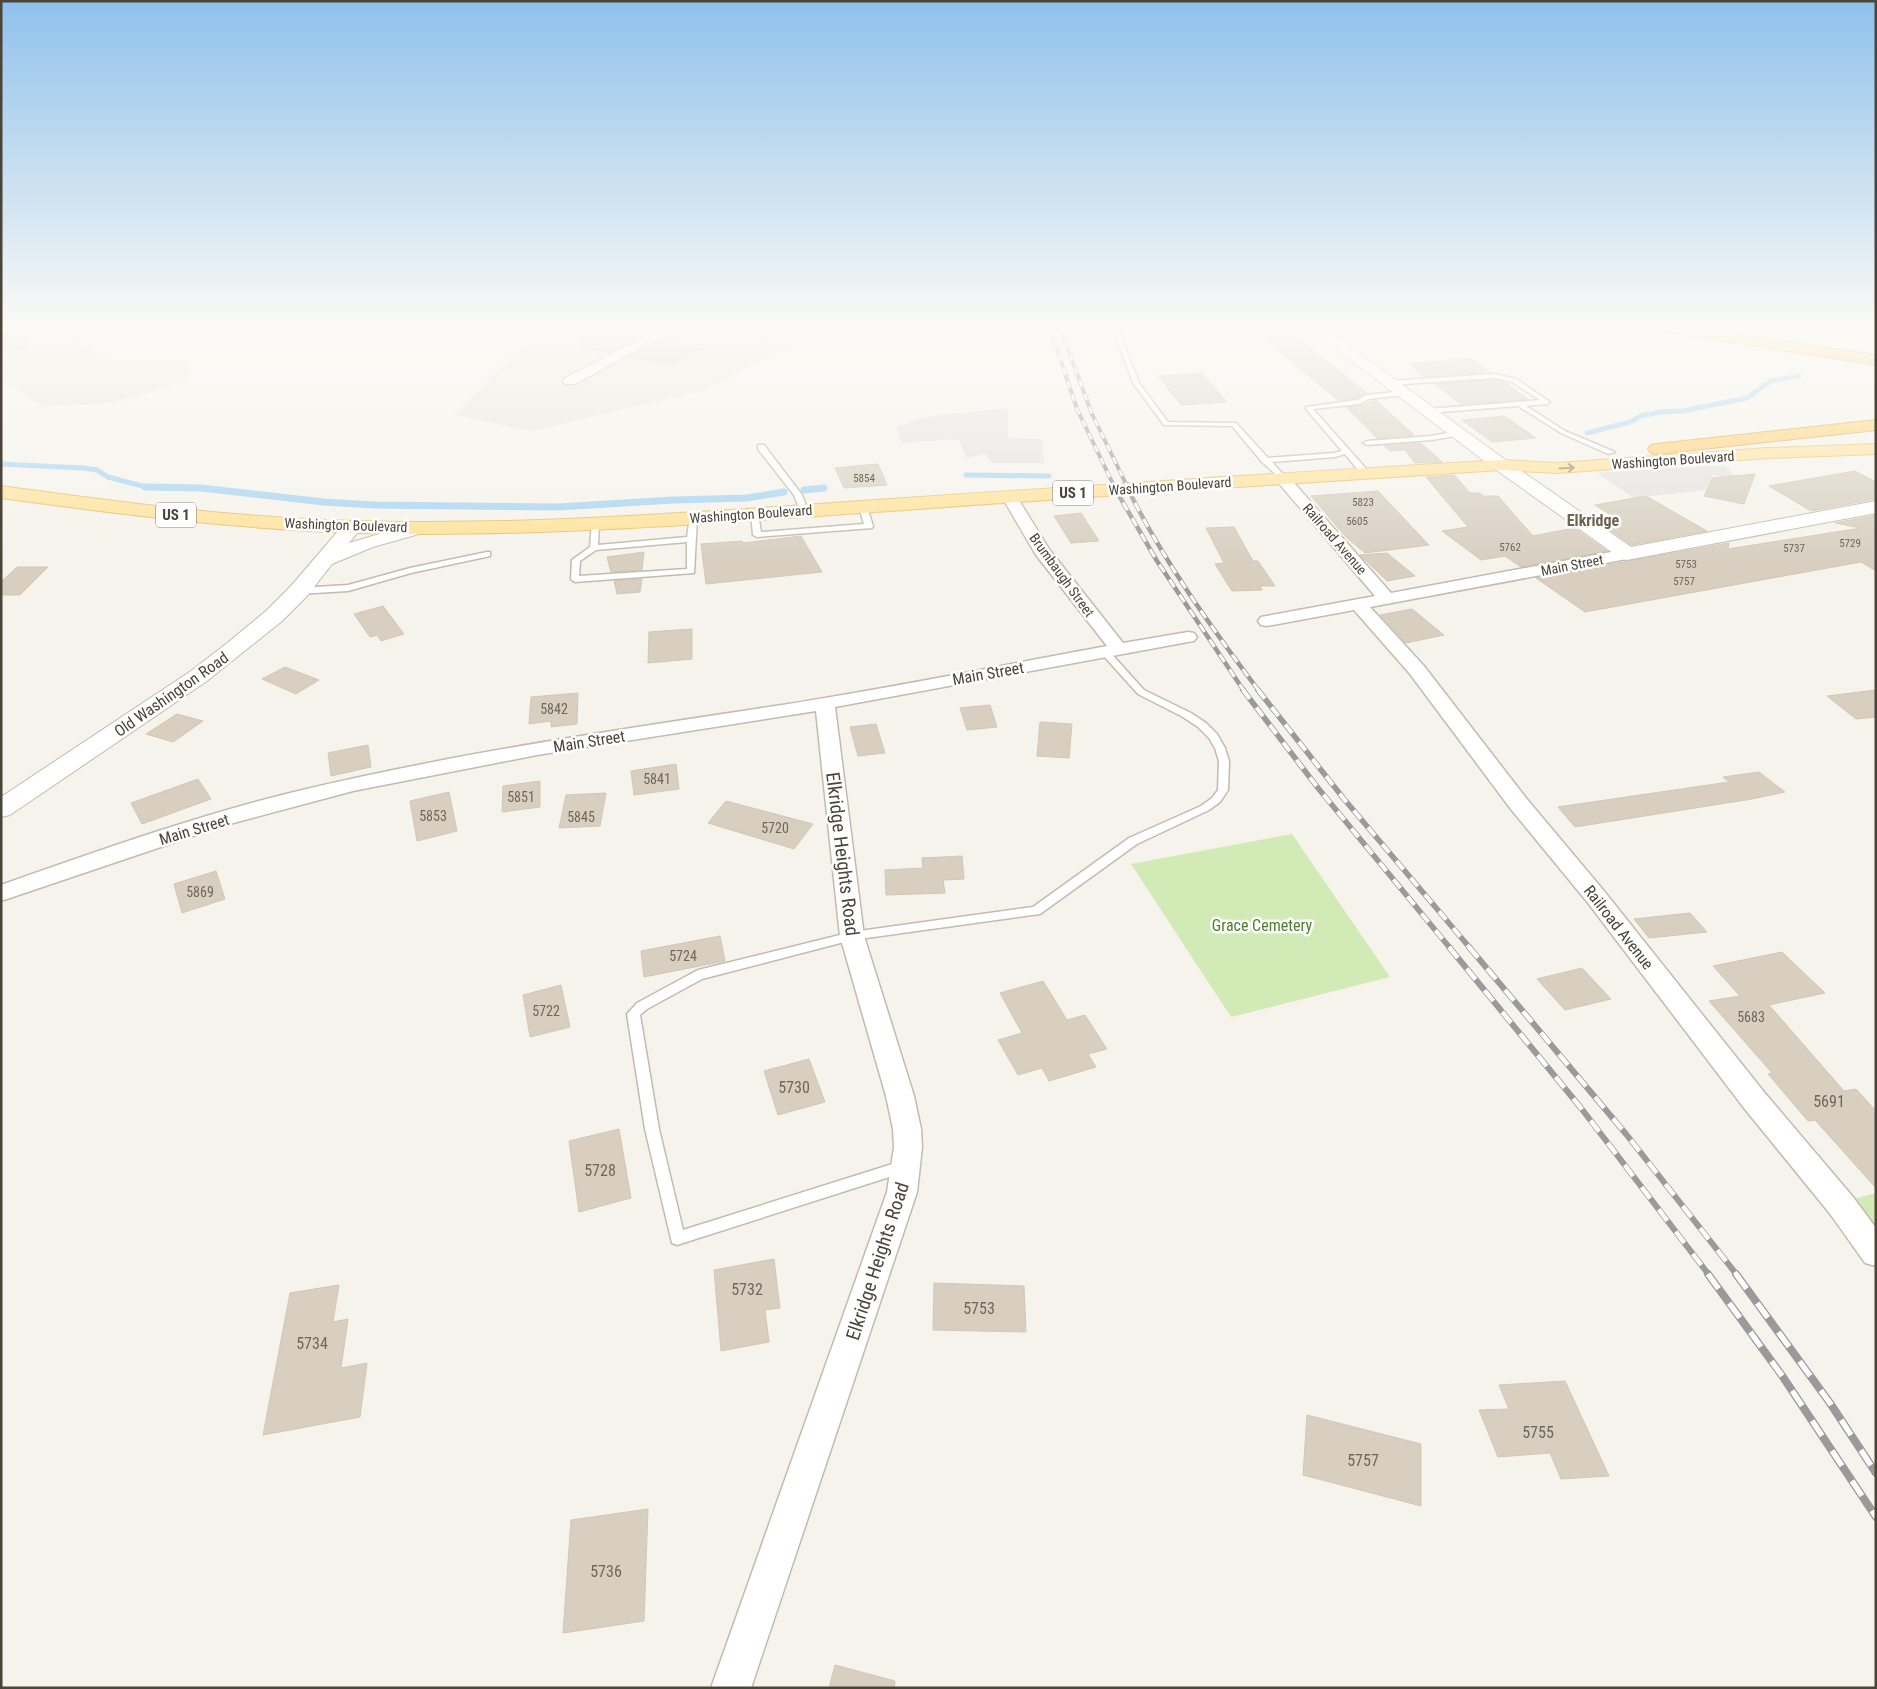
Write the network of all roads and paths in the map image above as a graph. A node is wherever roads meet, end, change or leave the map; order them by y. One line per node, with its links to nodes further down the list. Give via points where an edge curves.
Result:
1 (1153, 407): 16 (lane, via 1166,424 1234,424)
2 (1318, 407): 14 (lane, via 1308,408 1331,431)
3 (1422, 407): 6 (street)
4 (1482, 407): 6 (lane)
5 (1523, 407): 15 (lane, via 1563,432)
6 (1428, 411): 8 (street)
7 (1876, 425): 12 (highway)
8 (1458, 433): 10 (lane); 17 (street)
9 (1876, 440): 12 (main road, Washington Boulevard / US 1)
10 (1367, 443)
11 (761, 447): 24 (lane, via 798,495)
12 (1657, 449): 15 (main road, Washington Boulevard / US 1)
13 (1876, 449): 17 (main road, Washington Boulevard / US 1, one-way to 13, via 1557,468)
14 (1345, 452): 16 (lane); 18 (lane)
15 (1611, 452): 17 (main road, Washington Boulevard / US 1, via 1548,456)
16 (1265, 460): 19 (lane)
17 (1501, 465): 18 (main road, Washington Boulevard / US 1); 33 (street)
18 (1365, 473): 19 (main road, Washington Boulevard / US 1)
19 (1282, 478): 21 (main road, Washington Boulevard / US 1); 36 (street, Railroad Avenue)
20 (1, 492): 28 (main road, Washington Boulevard / US 1, via 198,517)
21 (1010, 497): 22 (main road, Washington Boulevard / US 1); 40 (street, Brumbaugh Street, via 1042,551)
22 (863, 507): 24 (main road, Washington Boulevard / US 1); 25 (lane, via 869,526 758,535)
23 (1876, 507): 33 (street, Main Street)
24 (804, 511): 25 (main road, Washington Boulevard / US 1)
25 (754, 514): 26 (main road, Washington Boulevard / US 1)
26 (693, 518): 27 (main road, Washington Boulevard / US 1); 30 (lane)
27 (595, 524): 29 (main road, Washington Boulevard / US 1); 31 (lane)
28 (352, 527): 29 (main road, Washington Boulevard / US 1); 34 (street, Old Washington Road)
29 (419, 528): 34 (street, Old Washington Road, via 366,543)
30 (691, 539): 31 (lane); 31 (lane, via 691,571 575,579 576,560)
31 (594, 548)
32 (487, 554): 35 (lane, via 427,566 348,588)
33 (1627, 554): 36 (street, Main Street)
34 (325, 561): 35 (street, Old Washington Road)
35 (299, 591): 42 (street, Old Washington Road, via 274,616 199,676)
36 (1387, 599): 37 (street, Main Street)
37 (1358, 604): 38 (street, Main Street); 46 (street, Railroad Avenue, via 1417,670 1518,803 1596,896)
38 (1267, 621)
39 (1188, 637): 40 (street, Main Street)
40 (1112, 651): 41 (street, Main Street); 44 (lane, via 1141,692 1187,715 1213,736 1224,761 1223,790 1216,800 1133,841 1036,910)
41 (824, 703): 43 (street, Main Street, via 494,757 350,785 128,849); 44 (street, Elkridge Heights Road)
42 (1, 809)
43 (1, 893)
44 (852, 936): 45 (street, Elkridge Heights Road, via 900,1096 908,1147); 45 (lane, via 698,975 633,1014 652,1129 677,1238)
45 (906, 1166): 47 (street, Elkridge Heights Road, via 902,1192 883,1250)
46 (1876, 1253)
47 (731, 1688)

